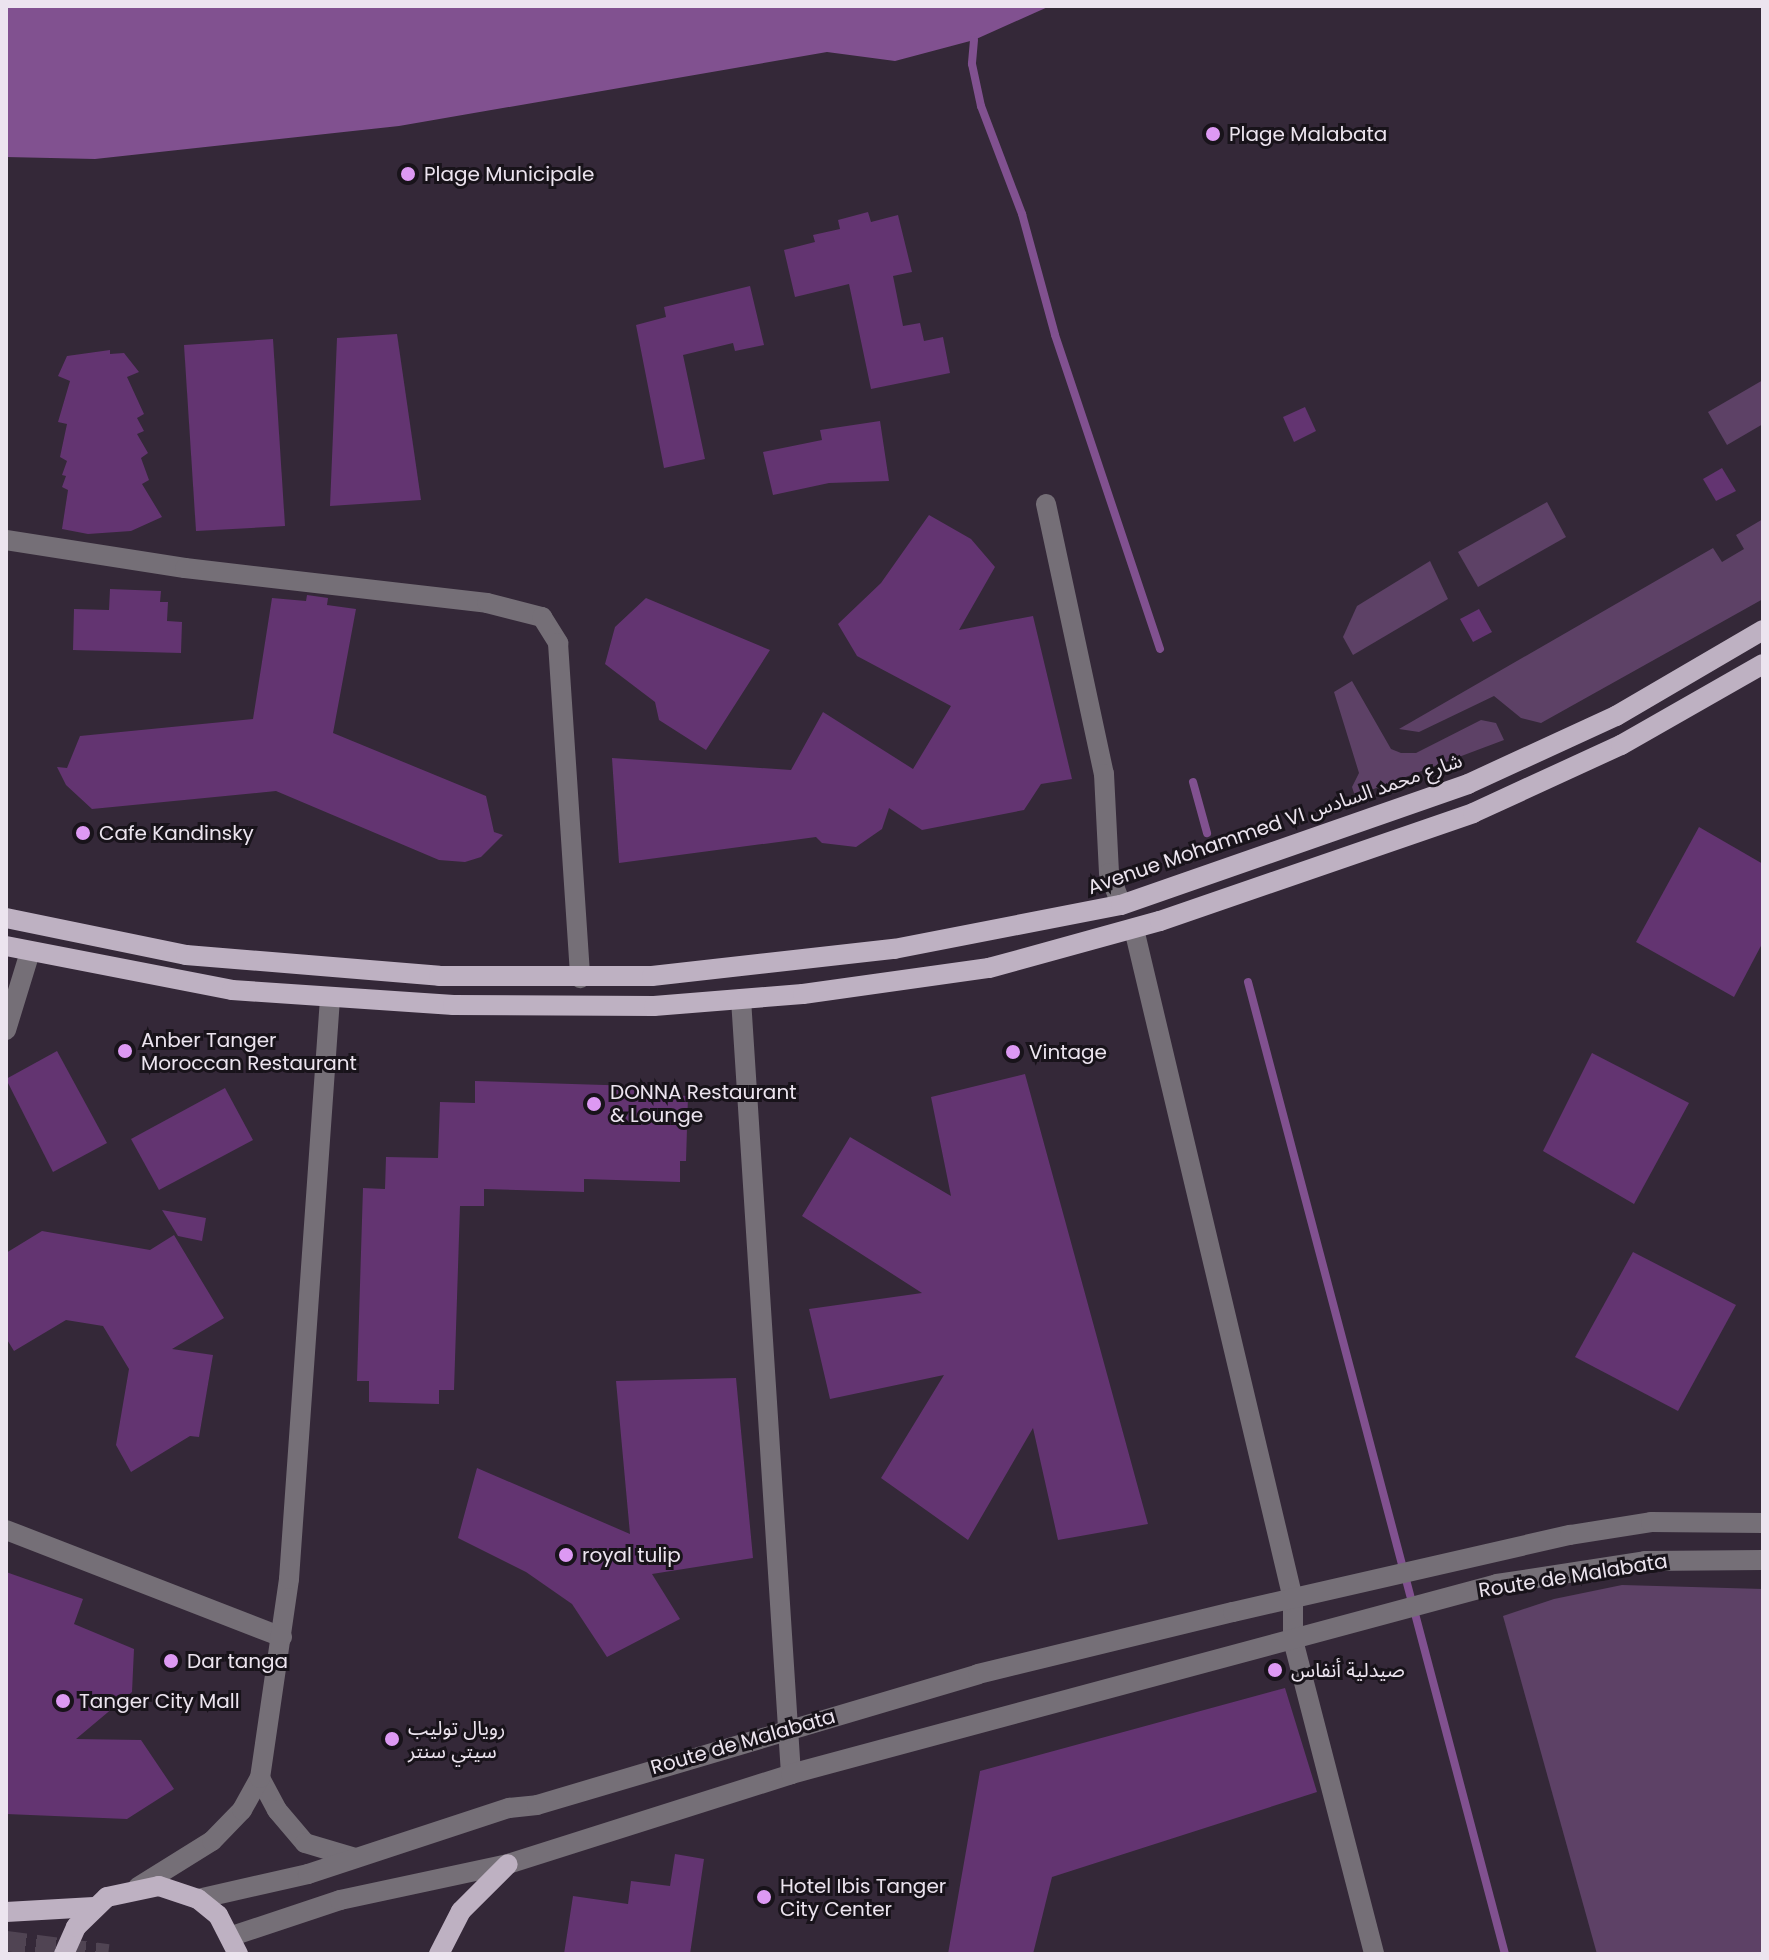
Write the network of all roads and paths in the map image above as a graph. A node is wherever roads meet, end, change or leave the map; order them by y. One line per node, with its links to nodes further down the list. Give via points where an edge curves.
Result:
1 (1046, 504): 5 (street, via 1104,774 1109,873)
2 (7, 545): 10 (street, via 487,603 542,617 558,643)
3 (1763, 630): 5 (main road, Avenue Mohammed VI شارع محمد السادس, via 1697,671 1533,756)
4 (1763, 664): 7 (main road, via 1545,781 1336,864)
5 (1121, 905): 10 (main road, Avenue Mohammed VI شارع محمد السادس, via 894,949 724,970)
6 (6, 918): 10 (main road, Avenue Mohammed VI شارع محمد السادس, via 109,943 280,966)
7 (1134, 929): 12 (main road, via 989,968); 17 (street)
8 (6, 946): 9 (main road)
9 (30, 952): 11 (main road, via 232,990); 13 (street)
10 (580, 978)
11 (330, 999): 12 (main road, via 582,1008); 18 (street)
12 (741, 999): 20 (street)
13 (6, 1030)
14 (1763, 1523): 17 (street, Route de Malabata, via 1651,1522 1493,1549)
15 (6, 1530): 18 (street)
16 (1763, 1560): 19 (street, Route de Malabata, via 1645,1561 1497,1584)
17 (1293, 1599): 19 (street); 20 (street, Route de Malabata, via 978,1674)
18 (282, 1637): 22 (street)
19 (1293, 1640): 21 (street, Route de Malabata); 32 (street)
20 (789, 1728): 21 (street); 23 (street, Route de Malabata)
21 (791, 1774): 24 (street, Route de Malabata)
22 (260, 1778): 23 (street, via 277,1810 305,1843); 25 (street, via 242,1810 212,1841)
23 (355, 1858): 26 (street, Route de Malabata)
24 (508, 1864): 29 (street, Route de Malabata, via 340,1900); 31 (main road, via 461,1911)
25 (138, 1887): 26 (main road, via 179,1890); 27 (main road)
26 (198, 1899): 29 (main road)
27 (94, 1907): 28 (main road); 30 (main road, via 76,1927)
28 (6, 1912)
29 (240, 1948)
30 (64, 1954)
31 (439, 1954)
32 (1374, 1954)

